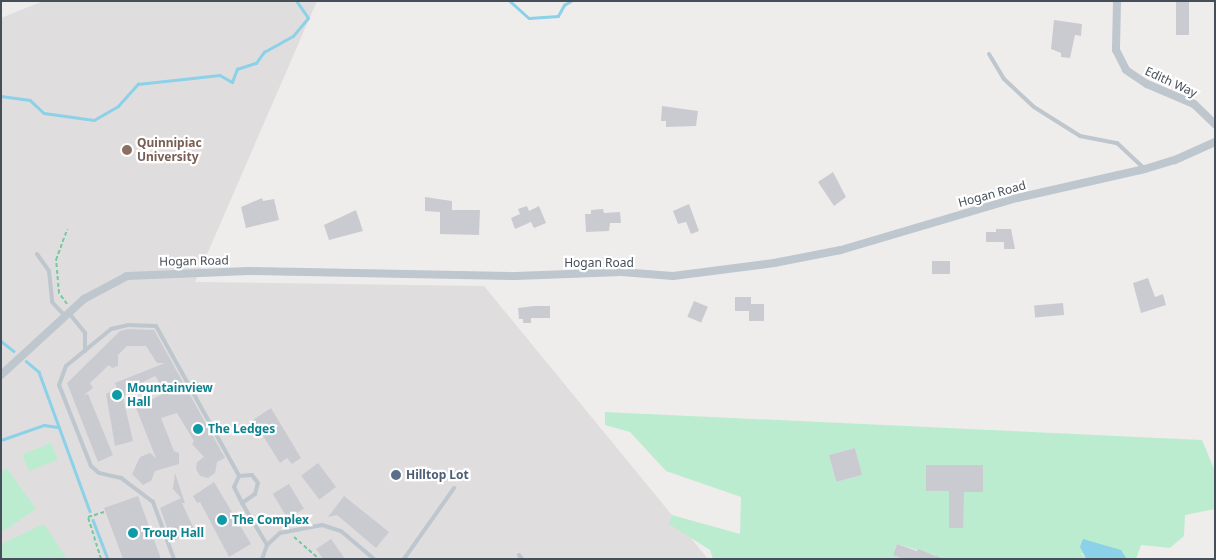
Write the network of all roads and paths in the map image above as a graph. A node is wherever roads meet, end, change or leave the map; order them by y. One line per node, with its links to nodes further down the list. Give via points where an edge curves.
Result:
1 (1116, 1): 3 (street, Edith Way, via 1116,50 1126,70 1147,84 1194,104)
2 (989, 54): 5 (lane, via 1017,94 1034,107 1080,136 1117,142)
3 (1215, 124)
4 (1215, 142): 5 (street, Hogan Road)
5 (1144, 169): 8 (street, Hogan Road, via 1017,198 880,239 774,263 673,276 621,272 516,276 249,271 139,274 107,284)
6 (67, 229): 8 (path, via 56,260 59,293)
7 (37, 254): 8 (lane, via 49,271 52,302)
8 (67, 312): 9 (lane, via 85,333); 10 (street, Hogan Road)
9 (85, 351): 11 (lane, via 119,326 156,326); 18 (lane, via 66,366 59,385 91,466 99,473 121,478 153,502)
10 (1, 375)
11 (239, 476): 13 (lane, via 234,487); 13 (lane, via 252,475 258,482 255,494)
12 (454, 488): 22 (lane)
13 (242, 502): 16 (lane)
14 (104, 512): 17 (path, via 88,517)
15 (286, 530): 16 (lane); 20 (path); 21 (lane, via 308,525 332,527)
16 (267, 545): 19 (lane)
17 (101, 559)
18 (174, 559)
19 (262, 559)
20 (319, 559)
21 (374, 559)
22 (404, 559)

